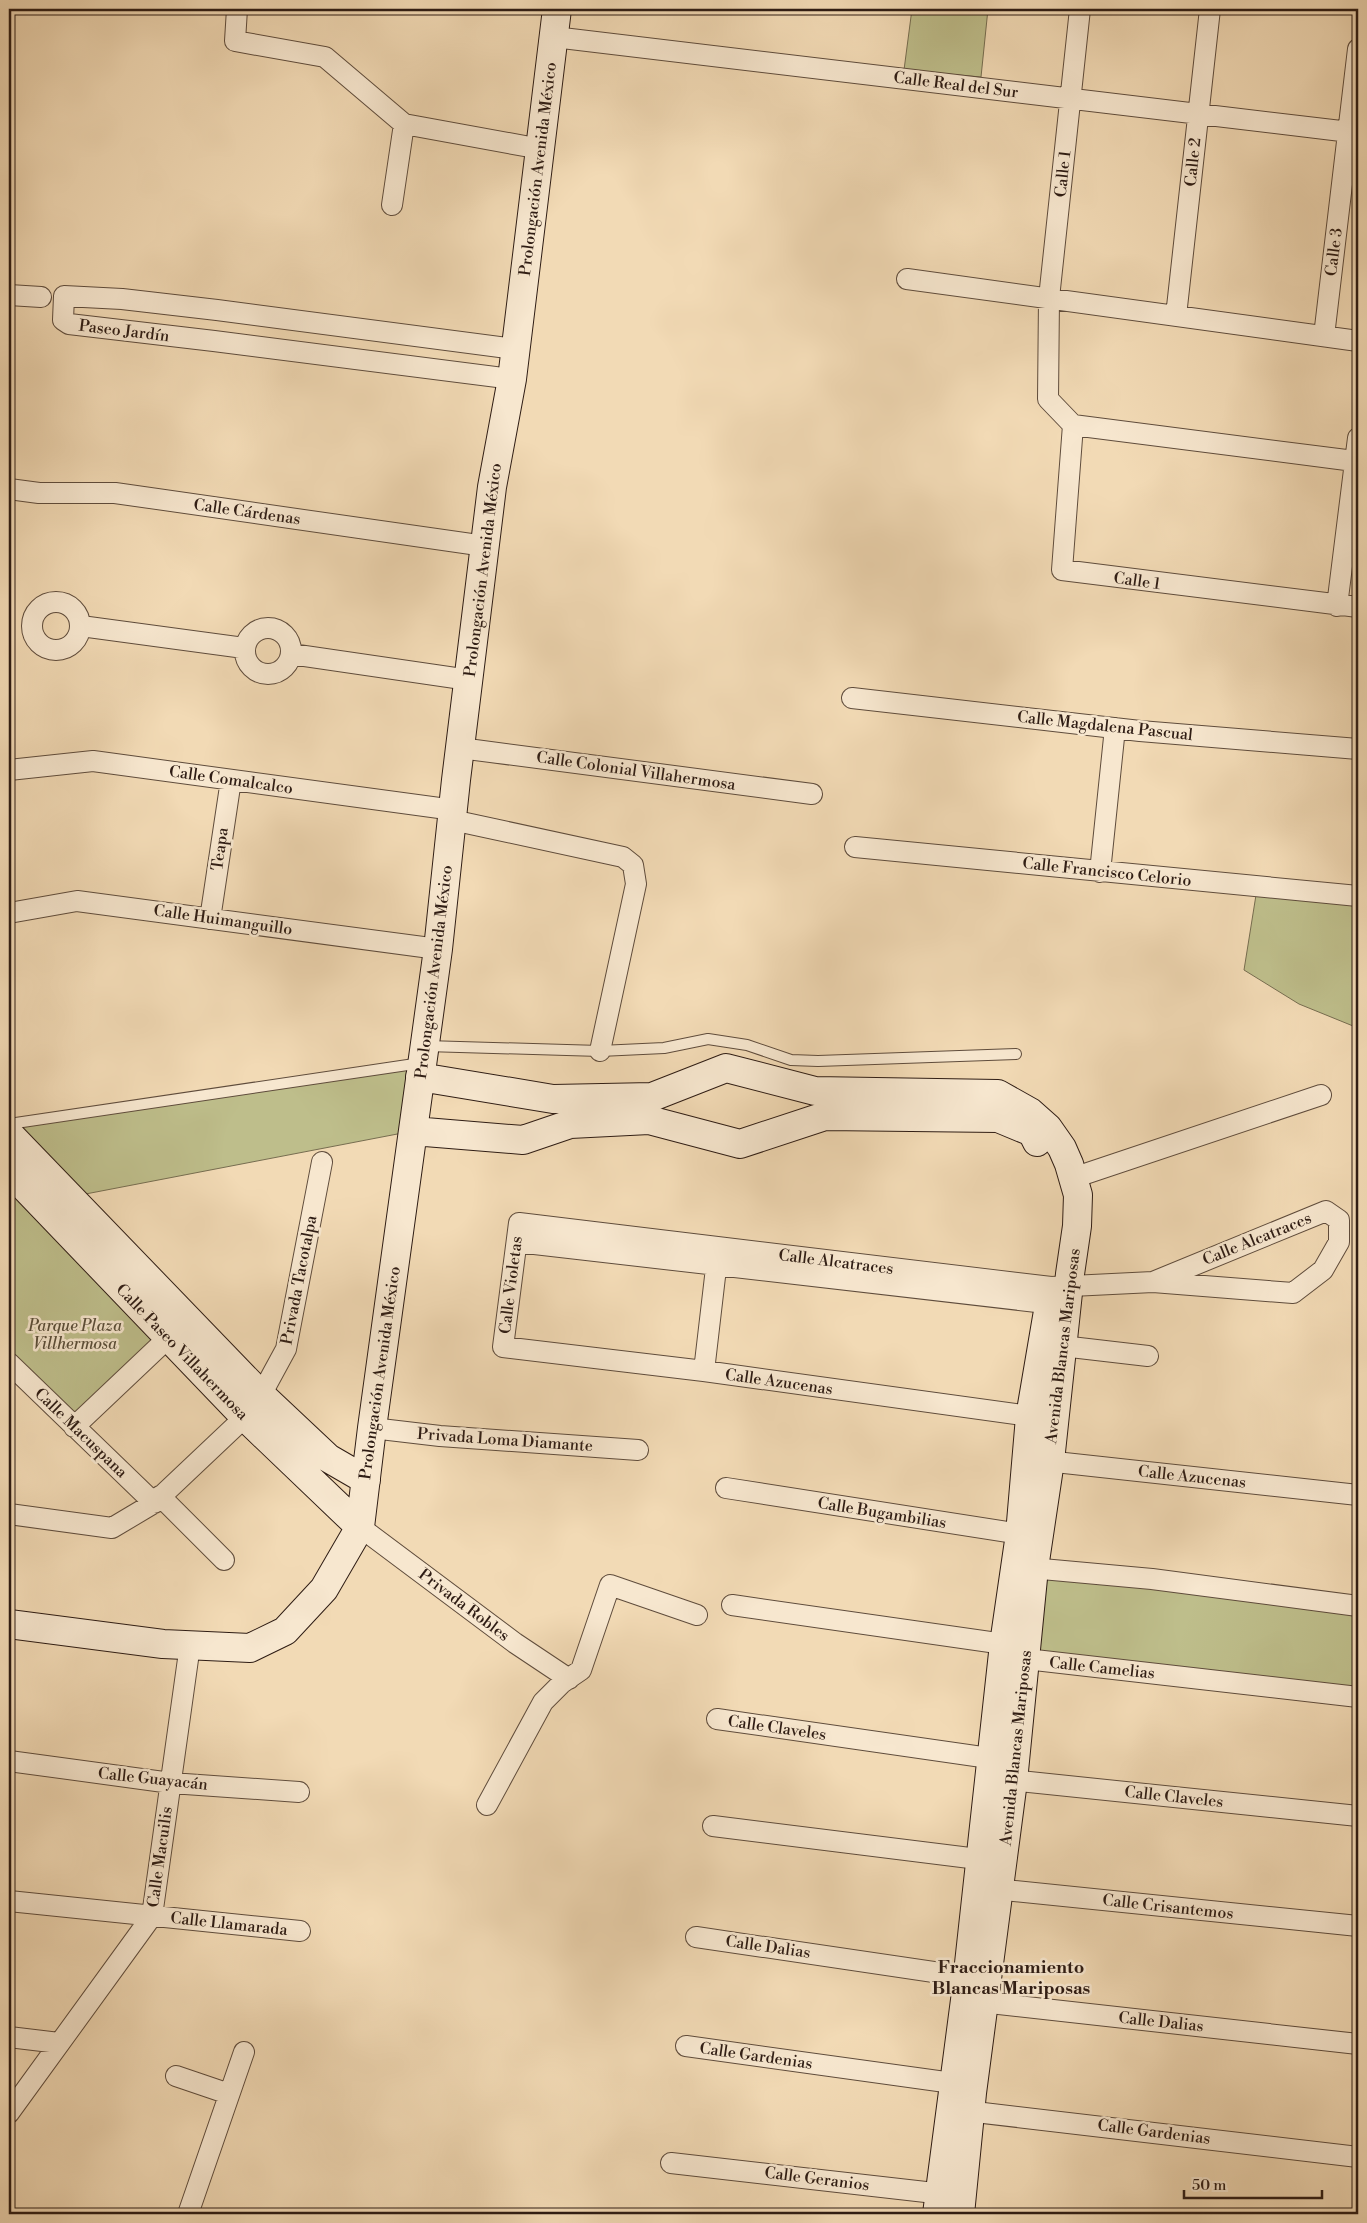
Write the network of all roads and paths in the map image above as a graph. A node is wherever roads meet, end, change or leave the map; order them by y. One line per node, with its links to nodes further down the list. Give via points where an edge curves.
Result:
1 (237, 9): 9 (street, via 236,41 325,57)
2 (557, 9): 5 (street, Prolongación Avenida México)
3 (1080, 9): 7 (street, Calle 1)
4 (1210, 9): 8 (street, Calle 2)
5 (554, 37): 7 (street, Calle Real del Sur); 11 (street, Prolongación Avenida México)
6 (1358, 49): 10 (street, Calle 3)
7 (1072, 99): 8 (street, Calle Real del Sur); 16 (street, Calle 1)
8 (1199, 114): 10 (street, Calle Real del Sur); 19 (street, Calle 2)
9 (404, 124): 11 (street); 12 (street)
10 (1353, 132): 23 (street, Calle 3)
11 (541, 149): 26 (street, Prolongación Avenida México)
12 (392, 205)
13 (907, 279): 16 (street)
14 (9, 295): 15 (street)
15 (41, 297)
16 (1049, 298): 19 (street); 30 (street, Calle 1, via 1048,399)
17 (122, 299): 18 (street, Paseo Jardín); 22 (street); 22 (street, Paseo Jardín, via 64,296 63,320 69,324)
18 (217, 310): 20 (street, Paseo Jardín); 24 (street)
19 (1176, 316): 23 (street)
20 (297, 320): 21 (street, Paseo Jardín); 27 (street)
21 (363, 329): 26 (street, Paseo Jardín); 28 (street)
22 (119, 332): 24 (street, Paseo Jardín)
23 (1324, 336): 25 (street)
24 (214, 341): 27 (street, Paseo Jardín)
25 (1358, 341)
26 (515, 349): 29 (street, Prolongación Avenida México)
27 (293, 351): 28 (street, Paseo Jardín)
28 (357, 360): 29 (street, Paseo Jardín)
29 (512, 379): 34 (street, Prolongación Avenida México)
30 (1073, 425): 32 (street); 35 (street, Calle 1, via 1062,570)
31 (1358, 438): 32 (street)
32 (1354, 461): 35 (street)
33 (9, 489): 34 (street, Calle Cárdenas, via 39,493 115,494)
34 (484, 546): 40 (street, Prolongación Avenida México)
35 (1337, 606): 36 (street, Calle 1)
36 (1358, 607)
37 (81, 626): 38 (street)
38 (244, 648): 39 (street, via 248,638 266,628 284,635 290,644); 39 (street, via 250,667 270,675 280,672)
39 (291, 654): 40 (street)
40 (469, 680): 43 (street, Prolongación Avenida México)
41 (852, 698): 42 (street, Calle Magdalena Pascual)
42 (1115, 728): 44 (street, Calle Magdalena Pascual); 50 (street)
43 (460, 748): 47 (street, Calle Colonial Villahermosa); 48 (street, Prolongación Avenida México)
44 (1358, 750)
45 (9, 770): 46 (street, Calle Comalcalco, via 93,761)
46 (230, 780): 48 (street, Calle Comalcalco); 53 (street, Teapa)
47 (812, 794)
48 (453, 815): 54 (street, Prolongación Avenida México); 55 (street, Calle Comalcalco, via 623,857 633,865 636,884)
49 (855, 846): 50 (street, Calle Francisco Celorio)
50 (1100, 872): 51 (street, Calle Francisco Celorio)
51 (1358, 896)
52 (9, 913): 53 (street, Calle Huimanguillo, via 77,901)
53 (210, 919): 54 (street, Calle Huimanguillo)
54 (438, 949): 57 (street, Prolongación Avenida México)
55 (600, 1051): 56 (lane, via 664,1048 708,1039 747,1045 791,1060); 57 (lane)
56 (1016, 1054)
57 (423, 1062): 59 (lane); 60 (street, Prolongación Avenida México); 64 (street, Avenida Blancas Mariposas, via 553,1098 652,1097 726,1068 814,1091 998,1094 1030,1112 1048,1128 1062,1148)
58 (1321, 1096): 64 (street)
59 (9, 1124)
60 (413, 1131): 68 (street, Avenida Blancas Mariposas, via 523,1140 570,1124 649,1120 740,1144 825,1116 998,1118 1032,1132 1059,1187); 79 (street, Prolongación Avenida México)
61 (9, 1134): 63 (street, Calle Paseo Villahermosa)
62 (322, 1162): 75 (street, Privada Tacotalpa, via 286,1349)
63 (20, 1171): 69 (street, Calle Paseo Villahermosa); 75 (street, Calle Paseo Villahermosa, via 134,1262)
64 (1073, 1178): 68 (street, Avenida Blancas Mariposas, via 1078,1195 1077,1226)
65 (518, 1233): 66 (street, Calle Alcatraces); 71 (street, Calle Violetas)
66 (718, 1256): 68 (street, Calle Alcatraces); 74 (street)
67 (1153, 1282): 67 (street, Calle Alcatraces, via 1292,1293 1323,1270 1339,1242 1339,1220 1326,1211); 68 (street, Calle Alcatraces)
68 (1059, 1296): 70 (street, Avenida Blancas Mariposas); 77 (street, Avenida Blancas Mariposas)
69 (168, 1338): 76 (street, Calle Paseo Villahermosa); 78 (street)
70 (1062, 1346): 72 (street); 77 (street, Avenida Blancas Mariposas)
71 (504, 1348): 74 (street, Calle Azucenas)
72 (1148, 1356)
73 (9, 1363): 78 (street, Calle Macuspana)
74 (704, 1371): 77 (street, Calle Azucenas)
75 (261, 1395): 76 (street, Privada Tacotalpa); 82 (street, Calle Paseo Villahermosa, via 328,1458)
76 (245, 1417): 85 (street, Privada Tacotalpa); 87 (street, Calle Paseo Villahermosa)
77 (1041, 1418): 81 (street, Avenida Blancas Mariposas)
78 (74, 1427): 85 (street, Calle Macuspana)
79 (372, 1428): 80 (street, Privada Loma Diamante); 82 (street, Prolongación Avenida México)
80 (638, 1450)
81 (1038, 1460): 84 (street, Calle Azucenas); 88 (street, Avenida Blancas Mariposas)
82 (366, 1480): 87 (street, Prolongación Avenida México)
83 (726, 1488): 88 (street, Calle Bugambilias)
84 (1358, 1495)
85 (157, 1500): 86 (street, Privada Tacotalpa, via 112,1528); 89 (street, Calle Macuspana)
86 (9, 1514)
87 (360, 1527): 95 (street, Prolongación Avenida México, via 324,1589 285,1631 250,1648); 97 (street, Privada Robles, via 515,1643)
88 (1029, 1536): 90 (street, Avenida Blancas Mariposas)
89 (224, 1560)
90 (1025, 1567): 92 (street, via 1152,1579); 96 (street, Avenida Blancas Mariposas)
91 (732, 1605): 96 (street, Calle Camelias)
92 (1358, 1606)
93 (697, 1615): 97 (street, via 610,1585 581,1670)
94 (9, 1624): 95 (street, Prolongación Avenida México)
95 (190, 1646): 102 (street, Calle Macuilis)
96 (1015, 1651): 98 (street, Calle Camelias); 101 (street, Avenida Blancas Mariposas)
97 (569, 1679): 104 (street, via 543,1702)
98 (1358, 1697)
99 (717, 1719): 101 (street, Calle Claveles)
100 (9, 1762): 102 (street, Calle Guayacán)
101 (1002, 1769): 105 (street, Calle Claveles); 107 (street, Avenida Blancas Mariposas)
102 (170, 1783): 103 (street, Calle Guayacán); 110 (street, Calle Macuilis)
103 (299, 1792)
104 (488, 1805)
105 (1358, 1816)
106 (714, 1826): 107 (street)
107 (992, 1861): 108 (street, Avenida Blancas Mariposas)
108 (988, 1889): 111 (street, Calle Crisantemos); 114 (street, Avenida Blancas Mariposas)
109 (9, 1901): 110 (street, Calle Llamarada)
110 (152, 1916): 112 (street, Calle Llamarada); 116 (street, Calle Macuilis)
111 (1358, 1926)
112 (300, 1931)
113 (696, 1937): 114 (street, Calle Dalias)
114 (976, 1990): 117 (street, Calle Dalias); 122 (street, Avenida Blancas Mariposas)
115 (9, 2037): 116 (street)
116 (59, 2043): 123 (street, Calle Macuilis)
117 (1358, 2044)
118 (686, 2046): 122 (street, Calle Gardenias)
119 (244, 2052): 121 (street)
120 (176, 2076): 121 (street)
121 (229, 2094): 127 (street)
122 (962, 2097): 124 (street, Calle Gardenias); 126 (street, Avenida Blancas Mariposas)
123 (9, 2113)
124 (1358, 2157)
125 (671, 2163): 126 (street, Calle Geranios)
126 (950, 2204)
127 (188, 2214)

